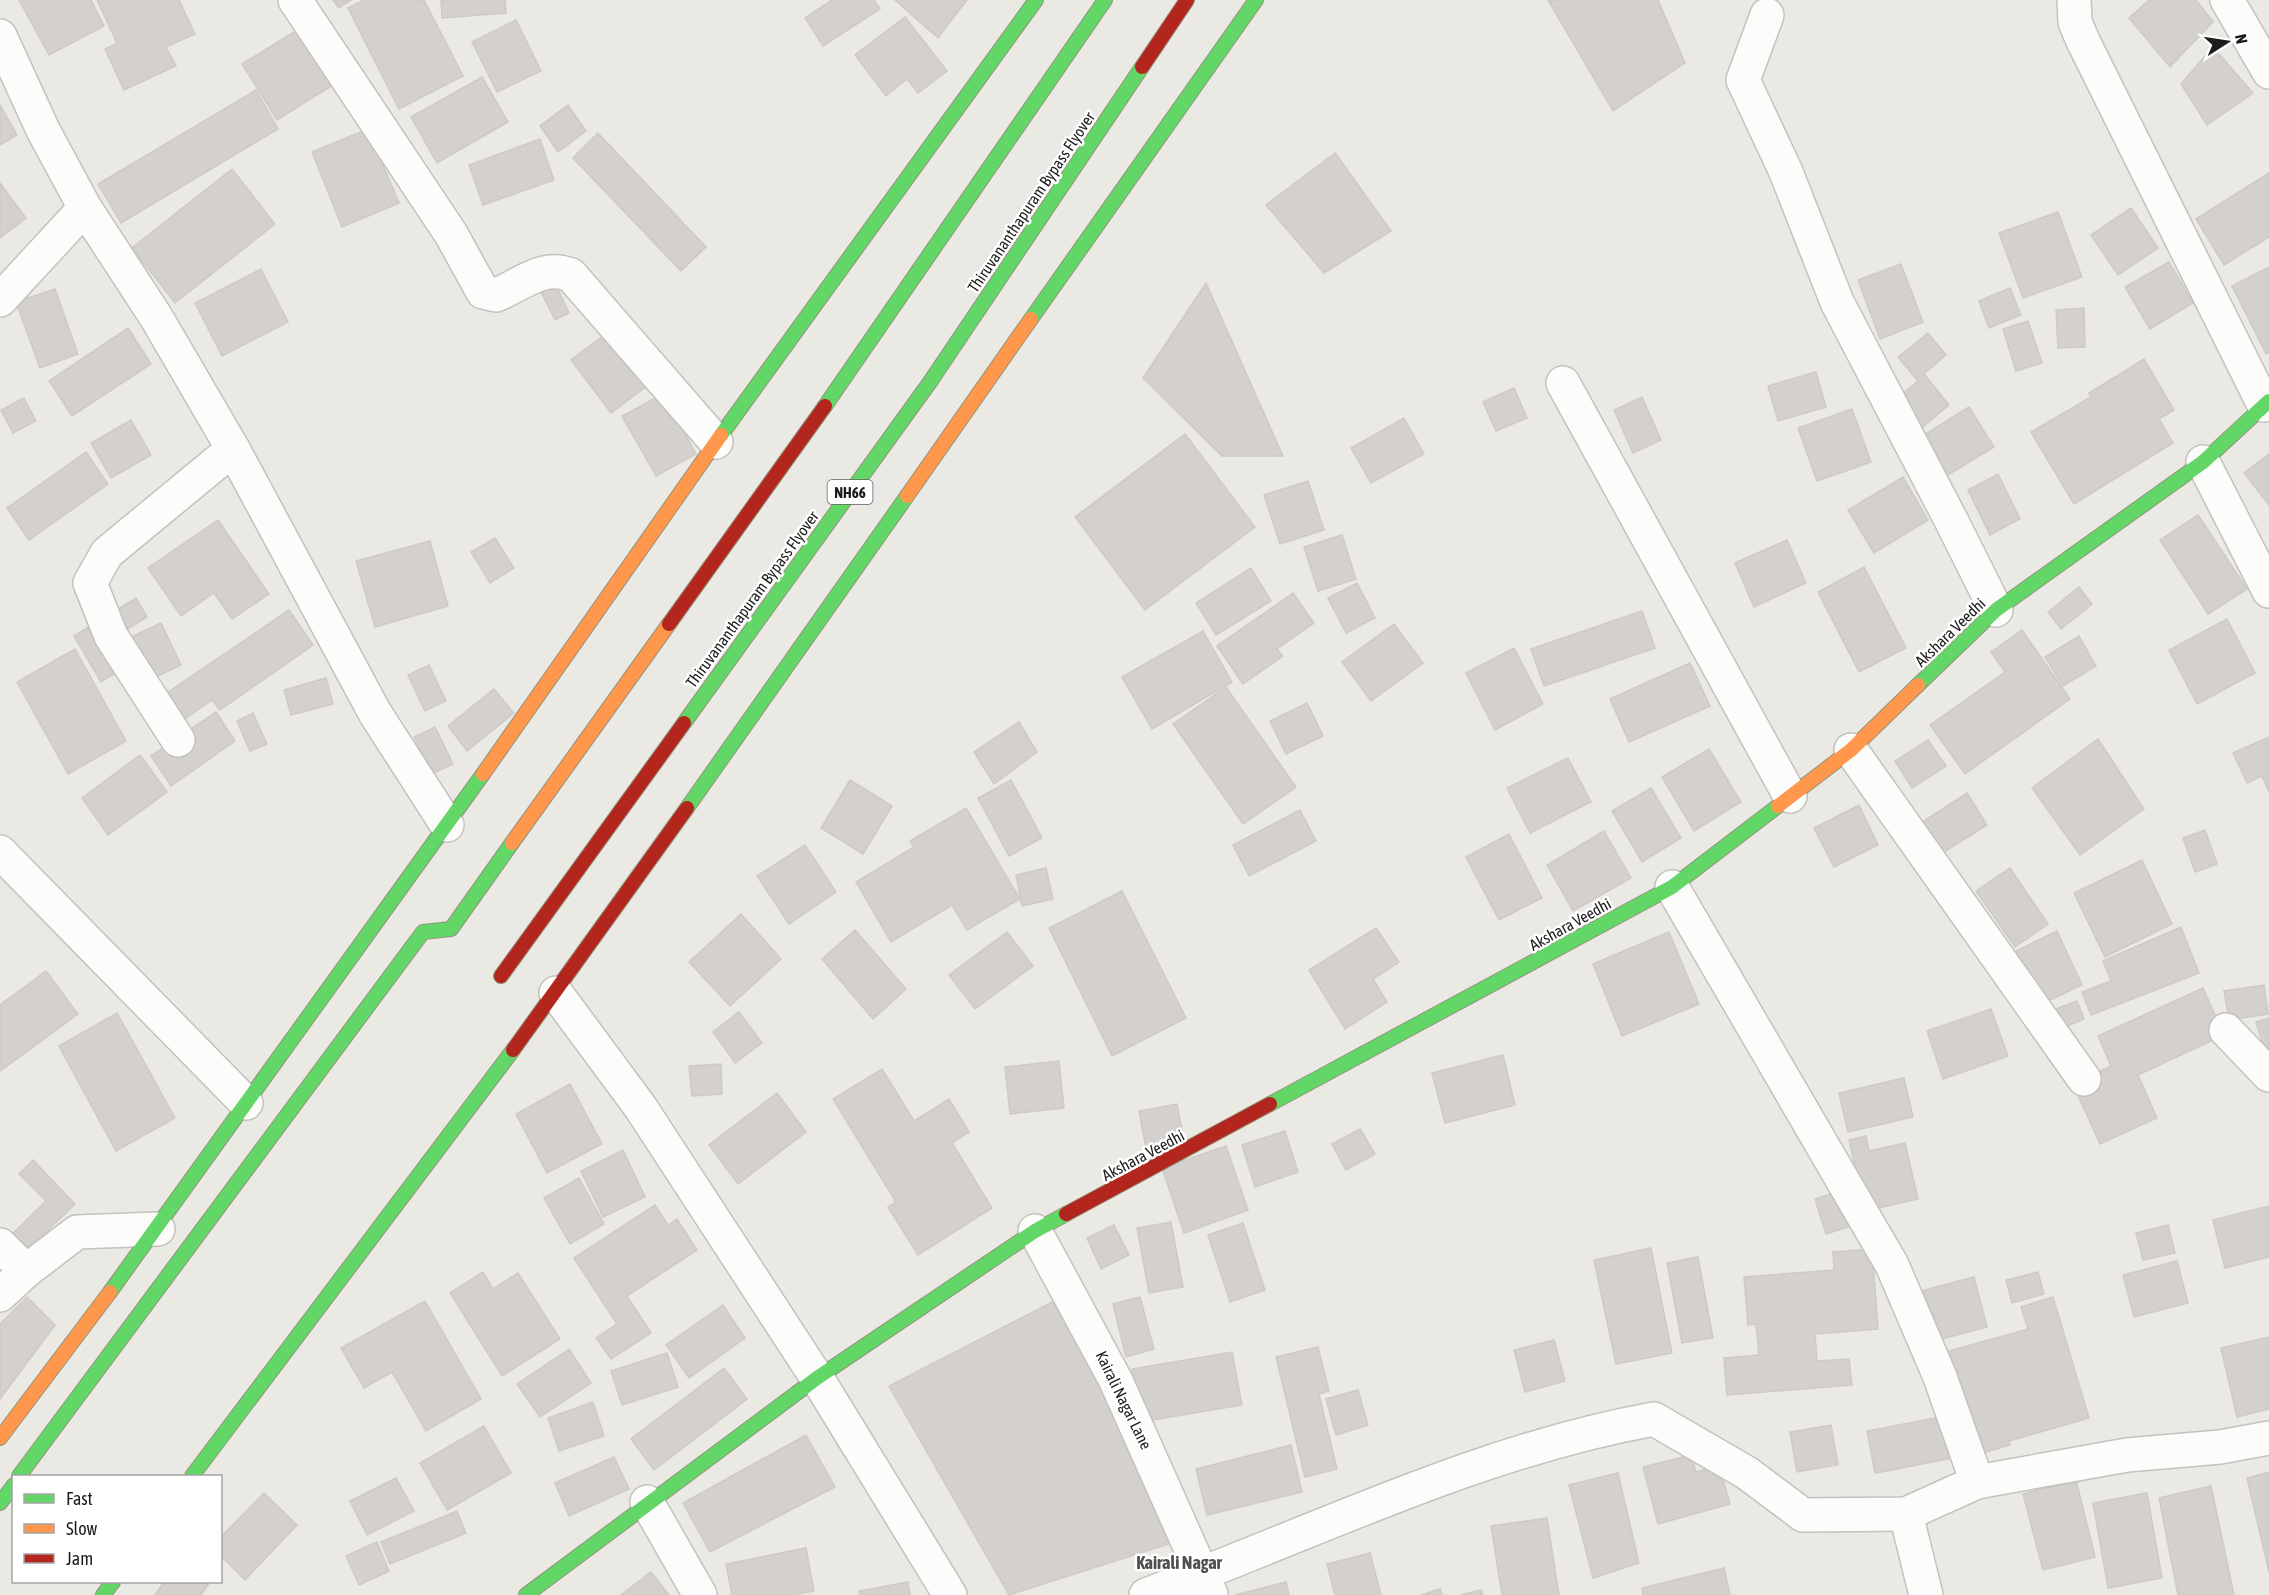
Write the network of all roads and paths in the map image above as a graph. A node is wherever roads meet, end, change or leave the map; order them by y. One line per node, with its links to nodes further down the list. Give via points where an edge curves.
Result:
1 (295, 0): 15 (street, via 451,234 483,292 496,295 542,272 558,270 571,275)
2 (1036, 0): 15 (main road)
3 (1105, 0): 40 (main road, via 849,374 451,929 423,932)
4 (1187, 0): 26 (main road, Thiruvananthapuram Bypass Flyover / NH66, via 930,382)
5 (1256, 0): 27 (main road)
6 (2074, 0): 14 (street, via 2075,22 2083,41)
7 (2227, 0): 10 (street)
8 (1767, 15): 19 (street, via 1743,80 1786,172 1837,302)
9 (0, 36): 11 (street, via 43,130)
10 (2269, 72)
11 (85, 208): 12 (street); 16 (street, via 156,317)
12 (0, 300)
13 (1563, 383): 22 (street)
14 (2266, 403): 17 (main road, Akshara Veedhi)
15 (716, 442): 23 (main road)
16 (233, 449): 20 (street, via 107,553 90,583 111,636); 23 (street, via 375,713)
17 (2203, 462): 18 (street); 19 (main road, Akshara Veedhi)
18 (2269, 591)
19 (1996, 610): 21 (main road, Akshara Veedhi)
20 (178, 740)
21 (1851, 750): 22 (main road, Akshara Veedhi); 30 (street)
22 (1790, 796): 25 (main road, Akshara Veedhi)
23 (447, 825): 31 (main road)
24 (0, 852): 31 (street)
25 (1672, 886): 33 (main road, Akshara Veedhi); 42 (street, via 1892,1265 1940,1377)
26 (501, 976)
27 (556, 993): 37 (street, via 641,1108); 41 (main road)
28 (2226, 1030): 29 (street)
29 (2269, 1075)
30 (2084, 1079)
31 (246, 1103): 32 (main road)
32 (158, 1229): 35 (street, via 77,1232); 38 (main road)
33 (1035, 1232): 37 (main road, Akshara Veedhi); 47 (street, Kairali Nagar Lane, via 1116,1381)
34 (0, 1245): 35 (street)
35 (26, 1271): 36 (street)
36 (0, 1295)
37 (817, 1378): 44 (main road, Akshara Veedhi); 50 (street)
38 (0, 1438)
39 (2269, 1438): 42 (street, via 2220,1447 2127,1455)
40 (21, 1475)
41 (193, 1475)
42 (1977, 1482): 46 (street)
43 (12, 1488): 45 (main road)
44 (647, 1502): 48 (main road, Akshara Veedhi); 49 (street)
45 (0, 1503)
46 (1906, 1514): 47 (street, via 1803,1515 1747,1473 1654,1419 1592,1430 1458,1472); 52 (street)
47 (1208, 1584): 51 (street)
48 (526, 1595)
49 (700, 1595)
50 (950, 1595)
51 (1146, 1595)
52 (1926, 1595)

